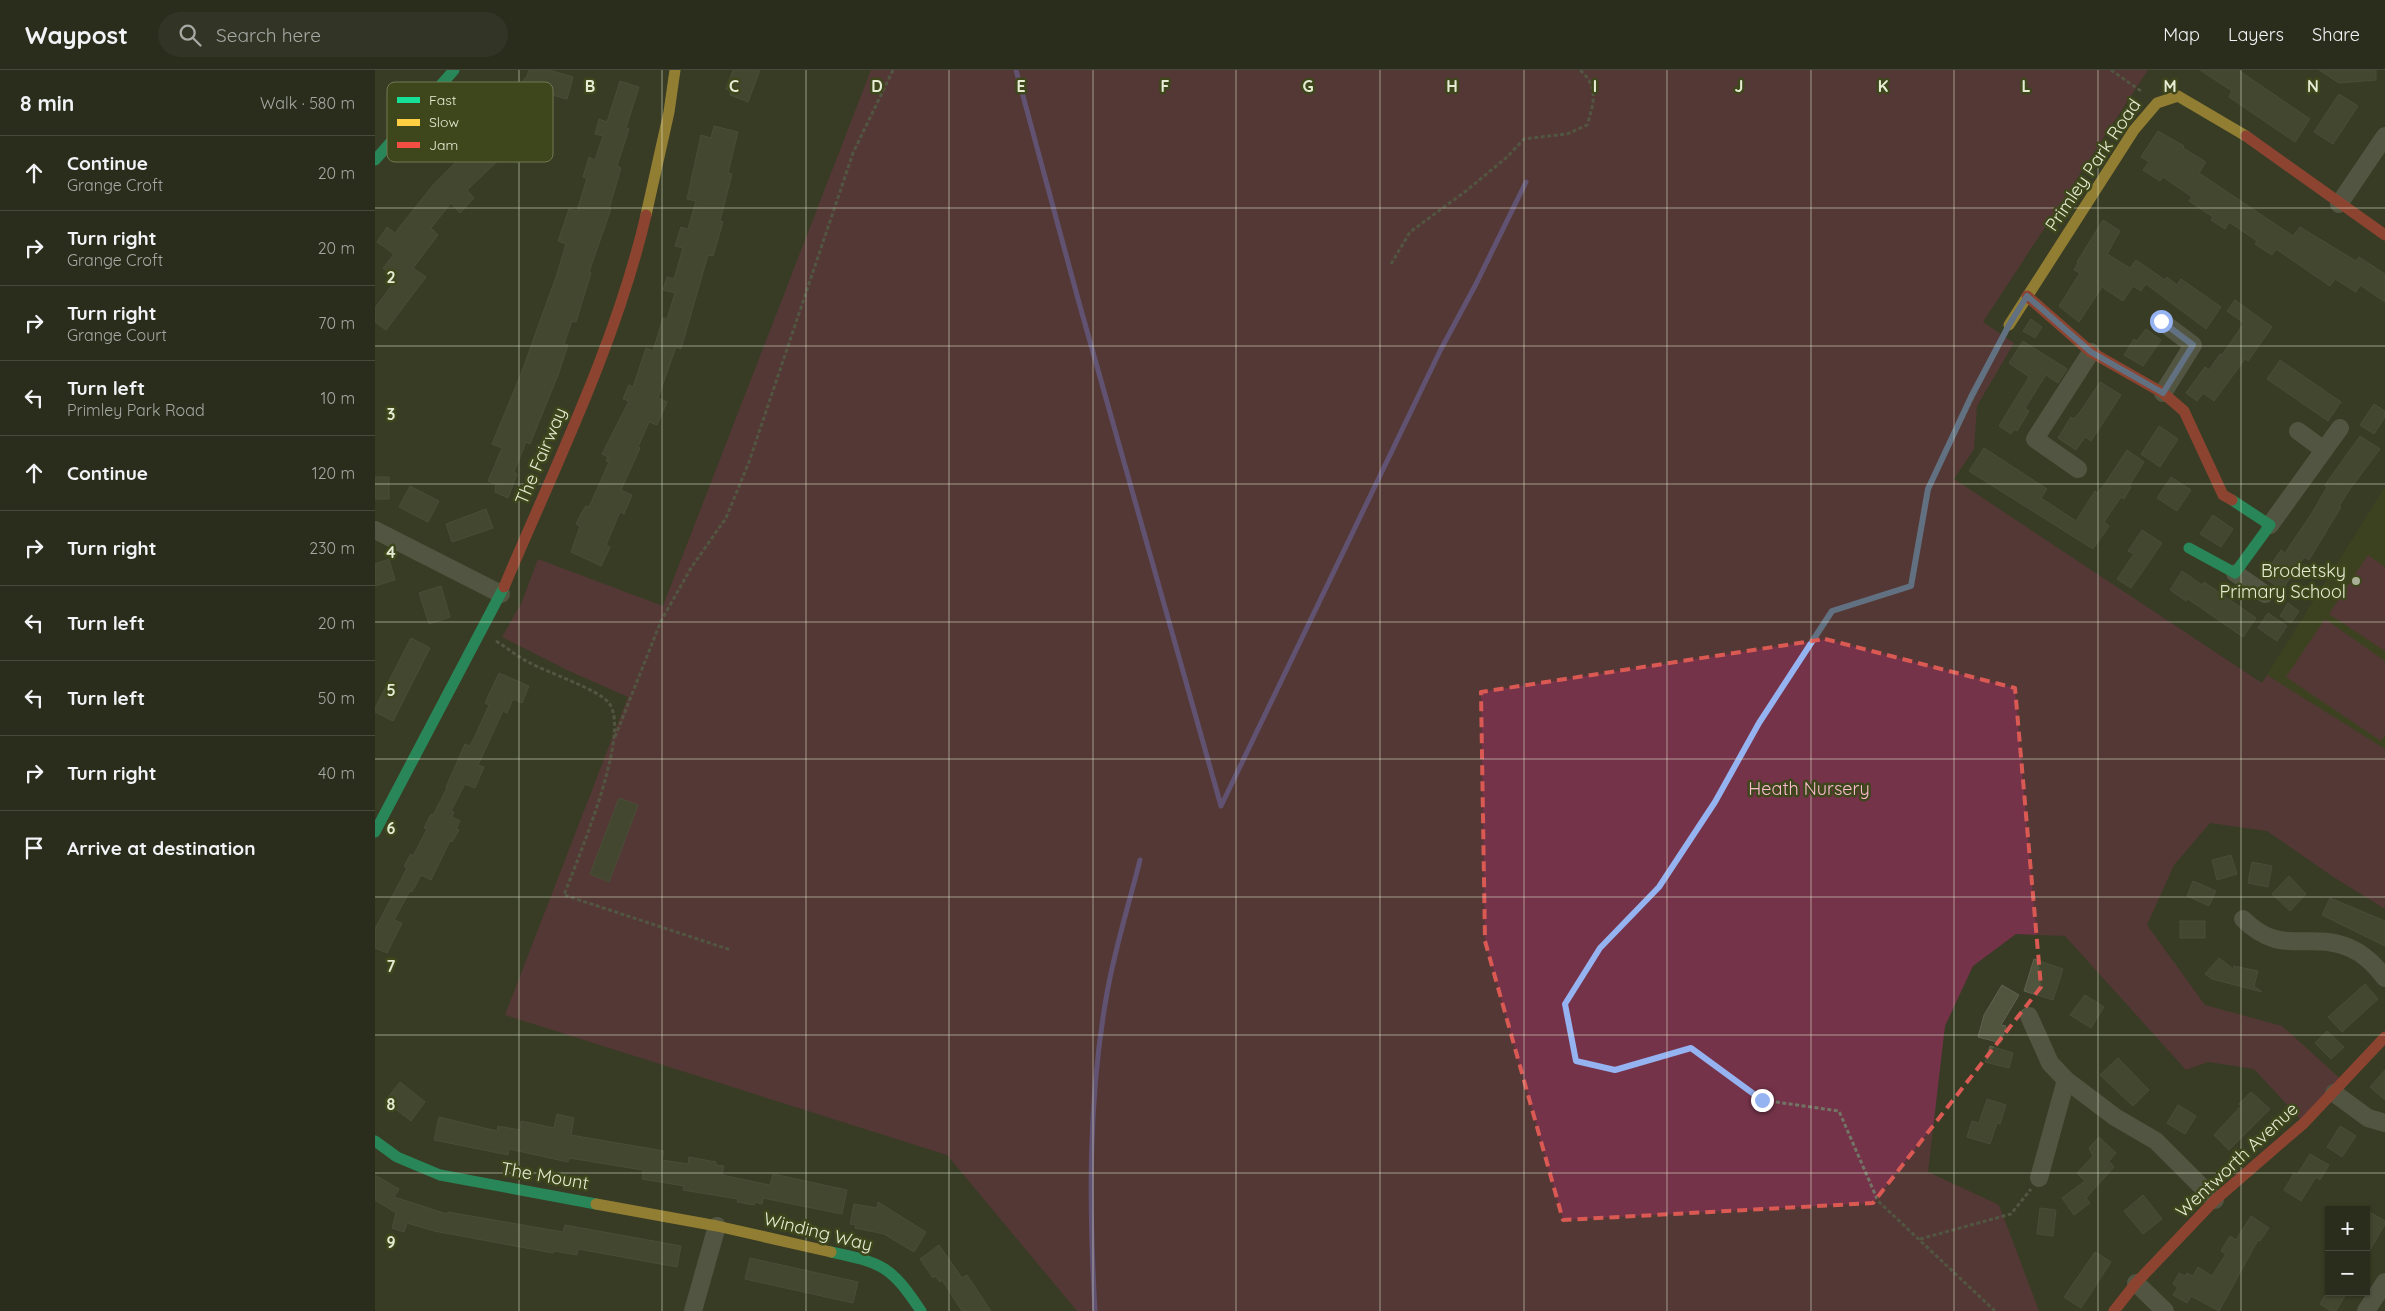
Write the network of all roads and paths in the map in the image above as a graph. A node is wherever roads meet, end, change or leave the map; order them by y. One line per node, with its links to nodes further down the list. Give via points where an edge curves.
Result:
1 (454, 70): 6 (street)
2 (675, 70): 27 (street, The Fairway, via 669,112 640,238 602,355)
3 (893, 70): 30 (path, via 853,153 749,462 727,518 691,568 661,621)
4 (1580, 70): 13 (path, via 1588,78 1595,100 1587,125 1567,134 1524,139 1473,185 1410,232)
5 (2111, 70): 7 (path)
6 (443, 82)
7 (2157, 103): 11 (street, Primley Park Road, via 2178,96 2237,130); 14 (street, Primley Park Road, via 2134,130)
8 (2385, 136): 11 (street)
9 (387, 146): 10 (street)
10 (375, 160)
11 (2339, 204): 12 (street, Primley Park Road)
12 (2385, 235)
13 (1391, 264)
14 (2027, 296): 16 (street, Primley Park Road); 17 (street)
15 (2161, 321): 18 (street, via 2193,345)
16 (2009, 325): 44 (path, via 1928,489 1911,586 1832,611 1659,887 1600,948 1565,1004 1576,1061 1615,1070 1691,1048 1762,1100 1839,1111 1878,1201)
17 (2091, 352): 18 (street); 22 (street, via 2035,439)
18 (2163, 393): 23 (street, via 2184,410 2223,495)
19 (2340, 428): 21 (street)
20 (2299, 431): 21 (street)
21 (2324, 450): 23 (street)
22 (2078, 469)
23 (2270, 525): 26 (street)
24 (375, 530): 27 (street)
25 (2189, 548): 26 (street)
26 (2235, 573): 28 (street)
27 (501, 594): 29 (street, The Fairway)
28 (2265, 594)
29 (481, 631): 30 (path, via 528,662 608,702 615,715); 31 (street, The Fairway)
30 (615, 737): 33 (path, via 599,803 564,895)
31 (377, 824)
32 (2243, 919): 34 (street, via 2255,932 2279,941 2306,940 2350,948)
33 (731, 950)
34 (2385, 978)
35 (2029, 1016): 37 (street, via 2050,1063)
36 (2385, 1037): 38 (street, Wentworth Avenue)
37 (2066, 1080): 41 (street); 42 (street, via 2115,1117 2156,1142)
38 (2334, 1093): 39 (street, via 2368,1118); 42 (street, Wentworth Avenue)
39 (2385, 1123)
40 (375, 1141): 43 (street, The Mount, via 419,1168 441,1175)
41 (2039, 1178): 44 (path, via 2011,1214)
42 (2215, 1200): 46 (street, Wentworth Avenue)
43 (717, 1226): 47 (street); 48 (street, Winding Way, via 871,1261 901,1279)
44 (1919, 1240): 49 (path)
45 (2385, 1282): 52 (street)
46 (2136, 1283): 50 (street, Wentworth Avenue); 51 (street)
47 (693, 1311)
48 (921, 1311)
49 (1995, 1311)
50 (2114, 1311)
51 (2165, 1311)
52 (2366, 1311)

